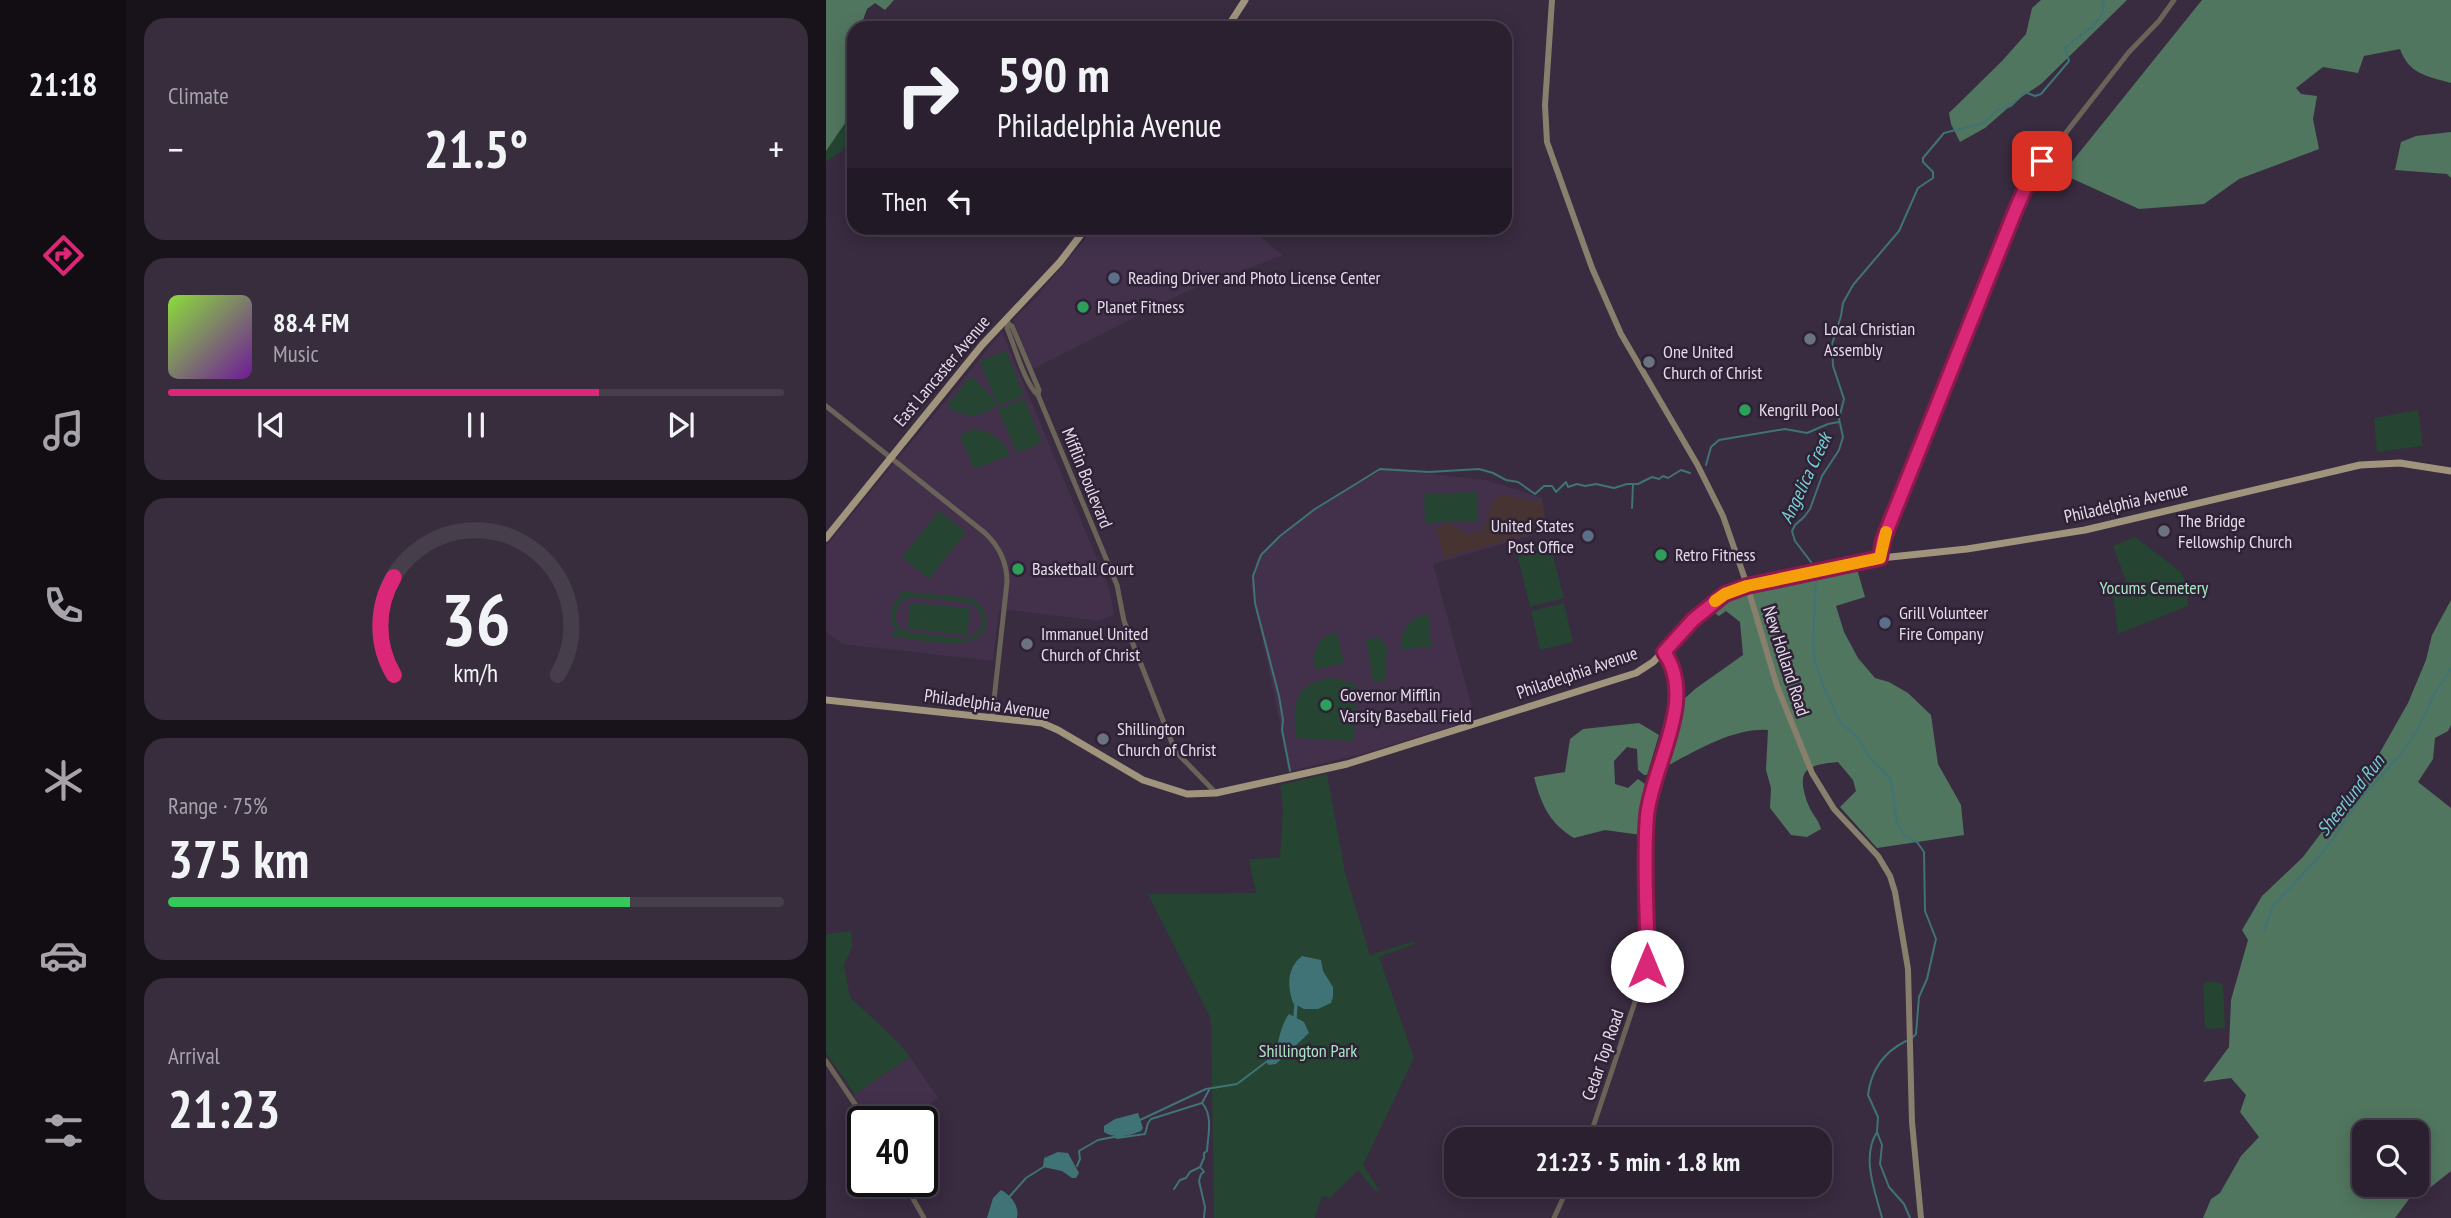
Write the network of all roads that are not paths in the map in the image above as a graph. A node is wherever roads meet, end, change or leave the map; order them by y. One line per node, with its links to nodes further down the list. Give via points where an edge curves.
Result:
1 (1245, 0): 4 (main road)
2 (1552, 0): 12 (main road, New Holland Road, via 1545,120 1554,165 1612,315 1716,500)
3 (2174, 0): 11 (street, via 2029,180 1947,376)
4 (1232, 21)
5 (1081, 235): 6 (main road, East Lancaster Avenue)
6 (1008, 322): 8 (main road, East Lancaster Avenue, via 982,345); 16 (street, Mifflin Boulevard, via 1117,585 1124,621 1172,743)
7 (826, 406): 8 (street)
8 (891, 458): 10 (main road, East Lancaster Avenue); 15 (street, via 985,533 1003,557 1007,582)
9 (2451, 471): 11 (main road, Philadelphia Avenue, via 2400,463 2360,465 2076,532)
10 (826, 538)
11 (1880, 558): 12 (main road, Philadelphia Avenue)
12 (1747, 586): 13 (main road, Philadelphia Avenue, via 1712,603); 24 (main road, New Holland Road, via 1777,686 1812,773 1834,809 1878,856 1893,885 1907,959 1912,1122)
13 (1664, 652): 16 (main road, Philadelphia Avenue, via 1629,675 1347,764); 19 (street, Cedar Top Road, via 1678,690 1647,815 1647,961)
14 (826, 700): 15 (main road, Philadelphia Avenue)
15 (992, 718): 16 (main road, Philadelphia Avenue, via 1050,726 1158,786 1187,794)
16 (1216, 793)
17 (826, 1061): 18 (street)
18 (856, 1106)
19 (1593, 1127)
20 (912, 1197): 22 (street)
21 (1564, 1197): 23 (street)
22 (924, 1218)
23 (1554, 1218)
24 (1921, 1218)

